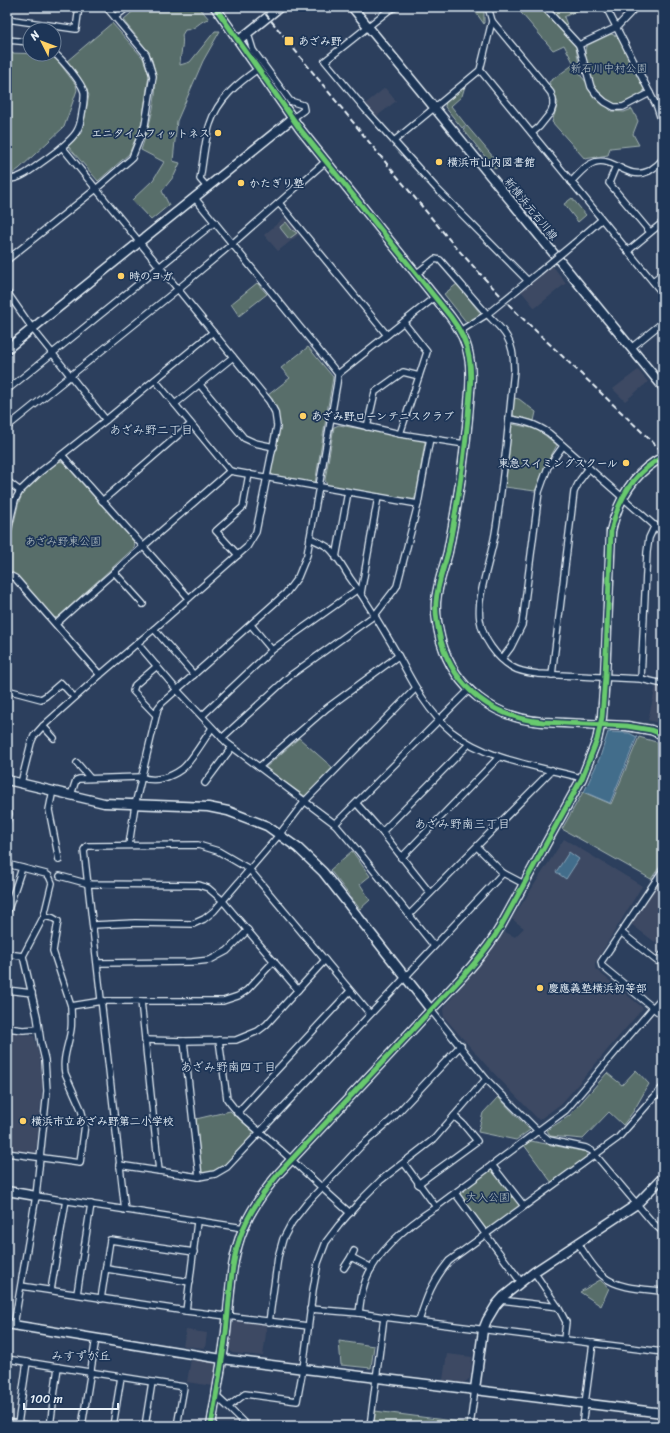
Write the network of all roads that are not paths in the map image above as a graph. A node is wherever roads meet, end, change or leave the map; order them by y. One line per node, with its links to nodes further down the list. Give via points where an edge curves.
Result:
1 (80, 7): 15 (street, via 76,29)
2 (106, 7): 14 (street)
3 (128, 7): 14 (street)
4 (215, 7): 21 (street)
5 (280, 7): 19 (street)
6 (352, 7): 17 (street, 新横浜元石川線)
7 (396, 7): 17 (street)
8 (432, 7): 9 (street)
9 (451, 7)
10 (488, 7): 16 (street)
11 (544, 7): 23 (street)
12 (606, 7): 18 (street)
13 (636, 7): 18 (street)
14 (115, 17): 40 (street, via 146,54 153,76 144,125 132,158)
15 (7, 19)
16 (492, 21): 26 (street); 31 (street, via 540,79 553,100 551,112)
17 (368, 26): 28 (street, 新横浜元石川線); 32 (street, via 325,61)
18 (617, 27): 23 (street); 27 (street)
19 (248, 34): 21 (street); 29 (street, via 253,50 290,101 303,105 304,110)
20 (7, 40): 22 (street)
21 (238, 40): 25 (street)
22 (22, 41)
23 (579, 45): 27 (street, via 591,87 604,102 614,107 624,107)
24 (62, 60): 33 (street, via 84,92 78,129)
25 (258, 69): 29 (street); 39 (street, via 230,91 209,125 200,179)
26 (480, 70): 28 (street); 31 (street)
27 (650, 93): 30 (street)
28 (434, 108): 32 (street); 67 (street, 新横浜元石川線)
29 (293, 118): 35 (street); 39 (street)
30 (663, 126)
31 (532, 133): 38 (street)
32 (394, 141): 54 (street, via 437,189)
33 (62, 147): 37 (street, via 21,176 13,180); 40 (street)
34 (663, 159): 36 (street, via 642,174)
35 (325, 162): 42 (street); 53 (street)
36 (616, 166): 38 (street, via 606,162 594,163 584,168); 46 (street, via 609,183)
37 (7, 179)
38 (571, 182): 43 (street)
39 (207, 187): 41 (street)
40 (96, 189): 47 (street); 50 (street)
41 (194, 197): 44 (street); 47 (street)
42 (279, 203): 48 (street); 66 (street)
43 (601, 220): 49 (street); 54 (street, bridge)
44 (215, 222): 48 (street); 51 (street)
45 (663, 222): 46 (street)
46 (650, 232): 49 (street)
47 (138, 241): 51 (street); 63 (street)
48 (232, 244): 56 (street); 71 (street)
49 (628, 251): 55 (street)
50 (7, 260)
51 (160, 267): 56 (street); 69 (street)
52 (663, 273): 55 (street)
53 (416, 274): 59 (street); 60 (street, via 435,259 440,260)
54 (528, 281): 60 (street, bridge)
55 (653, 282): 58 (street)
56 (178, 289): 65 (street); 72 (street)
57 (7, 292): 63 (street)
58 (663, 294)
59 (435, 297): 61 (street); 64 (street)
60 (489, 313): 64 (street); 80 (street, via 507,336 514,360)
61 (404, 322): 66 (street); 73 (street, via 427,352)
62 (663, 322): 67 (street)
63 (32, 328): 68 (street); 69 (street)
64 (460, 331): 87 (street, via 469,356 471,376)
65 (213, 332): 70 (street); 74 (street)
66 (387, 335): 71 (street)
67 (631, 348): 76 (street, 新横浜元石川線)
68 (7, 349)
69 (53, 354): 72 (street); 77 (street)
70 (233, 357): 75 (street); 89 (street, via 275,412 277,426)
71 (338, 374): 79 (street)
72 (71, 376): 81 (street); 83 (street)
73 (419, 376): 84 (street, via 403,372 375,392); 85 (street)
74 (154, 380): 78 (street); 81 (street)
75 (200, 385): 78 (street); 89 (street, via 244,438)
76 (663, 387)
77 (7, 390)
78 (175, 404): 82 (street)
79 (331, 418): 84 (street); 97 (street)
80 (509, 419): 88 (street, via 538,425); 123 (street, via 498,515 479,604 480,620 486,638)
81 (106, 420): 90 (street)
82 (191, 424): 93 (street); 102 (street)
83 (7, 427)
84 (367, 427): 85 (street)
85 (400, 434): 86 (street)
86 (430, 438): 87 (street); 103 (street)
87 (465, 444): 134 (street, via 458,498 436,604 437,627 445,654)
88 (563, 446): 92 (street); 123 (street, via 548,467 539,492 522,625)
89 (274, 447): 95 (street)
90 (62, 455): 98 (street); 102 (street)
91 (663, 457): 101 (street, via 641,473)
92 (589, 468): 101 (street); 127 (street, via 574,492)
93 (230, 471): 94 (street); 108 (street)
94 (249, 474): 95 (street); 109 (street, via 243,507 216,531)
95 (268, 478): 97 (street); 109 (street, via 256,532 247,547)
96 (7, 481): 98 (street)
97 (319, 486): 99 (street); 107 (street)
98 (20, 491): 105 (street, via 15,500)
99 (348, 492): 100 (street); 110 (street)
100 (378, 497): 103 (street); 113 (street)
101 (622, 498): 104 (street); 128 (street, via 611,531)
102 (102, 501): 108 (street)
103 (418, 504): 116 (street, via 397,586)
104 (655, 525): 106 (street); 129 (street, via 649,538 647,552)
105 (7, 533)
106 (663, 533)
107 (310, 538): 110 (street, via 329,548); 118 (street, via 304,564 291,587)
108 (144, 547): 111 (street); 114 (street)
109 (238, 555): 114 (street)
110 (336, 558): 113 (street)
111 (114, 572): 115 (street); 117 (street)
112 (7, 574): 117 (street, via 14,578)
113 (360, 591): 116 (street); 121 (street)
114 (189, 598): 119 (street)
115 (143, 604)
116 (375, 615): 122 (street); 144 (street, via 291,675)
117 (56, 624): 125 (street)
118 (251, 625): 121 (street); 126 (street)
119 (154, 629): 120 (street); 126 (street)
120 (137, 643): 124 (street); 125 (street)
121 (272, 650): 137 (street)
122 (398, 656): 131 (street); 149 (street, via 327,708)
123 (502, 659): 127 (street, via 526,672)
124 (157, 666): 133 (street); 136 (street, via 135,685 133,691)
125 (100, 674): 135 (street)
126 (194, 675): 133 (street)
127 (552, 675): 128 (street)
128 (605, 677): 129 (street); 139 (street)
129 (641, 679): 130 (street)
130 (663, 684)
131 (416, 688): 138 (street); 159 (street)
132 (7, 690): 135 (street, via 41,699 61,683)
133 (177, 690): 136 (street, via 160,705); 137 (street)
134 (469, 690): 138 (street); 139 (street, via 489,706 514,717 530,721)
135 (74, 697): 140 (street)
136 (156, 715): 151 (street)
137 (202, 716): 141 (street)
138 (439, 719): 145 (street); 160 (street)
139 (600, 725): 142 (street, via 627,726); 153 (street, via 592,756)
140 (43, 726): 143 (street); 155 (street, via 31,743)
141 (212, 728): 144 (street); 151 (street, via 183,768 156,780)
142 (663, 735)
143 (54, 738)
144 (222, 738): 146 (street)
145 (469, 744): 147 (street); 165 (street)
146 (232, 747): 149 (street); 156 (street)
147 (499, 757): 150 (street); 169 (street)
148 (77, 763): 152 (street)
149 (259, 767): 159 (street)
150 (552, 770): 153 (street); 168 (street)
151 (141, 777): 152 (street); 161 (street)
152 (90, 778): 158 (street, via 76,780)
153 (582, 778): 178 (street)
154 (7, 780): 155 (street)
155 (21, 783): 157 (street)
156 (205, 783)
157 (53, 790): 158 (street); 170 (street, via 49,810)
158 (71, 795): 161 (street, via 104,803)
159 (305, 801): 164 (street); 166 (street)
160 (357, 804): 164 (street); 165 (street)
161 (135, 805): 166 (street, via 180,805 228,811 259,822); 167 (street)
162 (7, 813): 163 (street)
163 (7, 821)
164 (335, 824): 183 (street)
165 (382, 832): 169 (street)
166 (279, 835): 173 (street); 195 (street, via 298,848 323,872)
167 (129, 845): 173 (street, via 198,846 218,851); 177 (street, via 87,846 84,850)
168 (477, 847): 175 (street); 179 (street)
169 (401, 858): 179 (street)
170 (59, 860)
171 (7, 864): 172 (street)
172 (22, 868): 180 (street); 184 (street, via 49,876 52,883)
173 (249, 869): 181 (street); 192 (street)
174 (663, 870): 187 (street)
175 (503, 873): 178 (street); 188 (street)
176 (60, 876): 177 (street)
177 (89, 884): 181 (street, via 199,885 208,888); 185 (street)
178 (524, 884): 205 (street, via 485,949)
179 (430, 893): 183 (street)
180 (10, 898): 182 (street)
181 (222, 900): 185 (street, via 204,919 192,924); 186 (street)
182 (7, 913)
183 (409, 915): 188 (street)
184 (44, 916): 191 (street); 203 (street, via 58,922 53,951)
185 (93, 925): 194 (street)
186 (248, 930): 193 (street); 194 (street, via 227,951 210,960)
187 (622, 933): 190 (street, via 657,961); 204 (street, via 601,962 602,966)
188 (434, 946): 195 (street)
189 (7, 954): 191 (street)
190 (663, 954)
191 (24, 956): 199 (street)
192 (325, 960): 197 (street); 198 (street)
193 (274, 961): 197 (street); 202 (street, via 248,990 223,1001)
194 (98, 963): 201 (street)
195 (406, 976): 205 (street); 206 (street)
196 (7, 990): 199 (street)
197 (298, 990): 211 (street, via 258,1031 236,1040)
198 (350, 991): 206 (street); 216 (street)
199 (32, 993): 209 (street)
200 (663, 996): 204 (street)
201 (102, 1001): 202 (street); 203 (street); 225 (street)
202 (141, 1002): 210 (street)
203 (71, 1006): 222 (street, via 72,1028 64,1067 85,1124 80,1163)
204 (654, 1008): 207 (street); 218 (street, via 566,1110)
205 (431, 1010): 213 (street); 223 (street)
206 (370, 1014): 219 (street)
207 (663, 1016)
208 (7, 1028): 209 (street)
209 (38, 1029): 222 (street, via 45,1060 47,1091)
210 (146, 1040): 212 (street); 227 (street)
211 (219, 1040): 212 (street); 216 (street, via 227,1099)
212 (184, 1041): 228 (street)
213 (461, 1045): 214 (street); 231 (street, via 391,1120)
214 (486, 1079): 217 (street); 218 (street)
215 (663, 1087): 221 (street, via 623,1133)
216 (237, 1113): 219 (street)
217 (454, 1116): 224 (street, via 434,1139); 230 (street, via 477,1141)
218 (538, 1131): 221 (street, via 548,1140 586,1148); 226 (street)
219 (260, 1132): 223 (street); 228 (street, via 227,1167 215,1174)
220 (7, 1153): 222 (street)
221 (596, 1155): 237 (street); 238 (street)
222 (40, 1158): 234 (street)
223 (292, 1159): 231 (street); 243 (street, via 265,1190)
224 (404, 1163): 230 (street); 241 (street, via 381,1180)
225 (119, 1165): 227 (street); 240 (street)
226 (492, 1165): 233 (street); 238 (street)
227 (159, 1171): 228 (street)
228 (199, 1177)
229 (663, 1177): 237 (street)
230 (418, 1184): 239 (street)
231 (321, 1187): 241 (street); 269 (street, via 292,1222 282,1239)
232 (7, 1191): 234 (street)
233 (455, 1192): 239 (street); 245 (street)
234 (36, 1196): 235 (street); 256 (street)
235 (66, 1200): 236 (street); 257 (street)
236 (91, 1204): 240 (street); 259 (street)
237 (637, 1204): 244 (street); 246 (street)
238 (524, 1206): 245 (street)
239 (436, 1208): 251 (street, via 417,1219 394,1240)
240 (125, 1210): 242 (street)
241 (350, 1213): 263 (street, via 326,1242 318,1263)
242 (197, 1222): 243 (street); 248 (street)
243 (244, 1228): 266 (street, via 234,1262)
244 (663, 1232)
245 (486, 1233): 255 (street); 268 (street, via 449,1261 440,1272 428,1294)
246 (578, 1243): 253 (street); 258 (street, via 604,1278 621,1285)
247 (354, 1251): 249 (street)
248 (194, 1252): 252 (street, via 110,1240); 254 (street)
249 (351, 1257): 250 (street); 251 (street)
250 (344, 1268)
251 (372, 1268): 265 (street, via 363,1288)
252 (107, 1269): 254 (street); 260 (street)
253 (534, 1272): 255 (street); 262 (street)
254 (190, 1282): 264 (street)
255 (521, 1282): 261 (street)
256 (21, 1286): 257 (street); 270 (street)
257 (51, 1290): 259 (street)
258 (663, 1291)
259 (77, 1294): 260 (street)
260 (102, 1298): 264 (street)
261 (501, 1300): 262 (street); 272 (street)
262 (558, 1307): 274 (street, via 566,1322)
263 (310, 1309): 265 (street); 271 (street)
264 (186, 1311): 266 (street)
265 (359, 1313): 267 (street)
266 (228, 1317): 269 (street); 278 (street)
267 (384, 1317): 268 (street); 284 (street)
268 (419, 1321): 272 (street)
269 (269, 1322): 271 (street)
270 (10, 1325): 273 (street)
271 (308, 1326): 281 (street)
272 (483, 1330): 274 (street); 286 (street)
273 (96, 1338): 278 (street); 282 (street)
274 (564, 1339): 275 (street)
275 (593, 1343): 276 (street); 288 (street)
276 (663, 1352)
277 (7, 1359): 279 (street)
278 (222, 1359): 281 (street); 287 (street)
279 (27, 1362): 280 (street); 292 (street)
280 (58, 1367): 282 (street); 294 (street)
281 (303, 1369): 284 (street); 289 (street, via 297,1401 245,1394)
282 (90, 1372): 283 (street); 295 (street)
283 (121, 1377): 285 (street); 296 (street)
284 (376, 1377): 286 (street); 301 (street)
285 (152, 1382): 297 (street); 298 (street, via 184,1387)
286 (475, 1389): 288 (street); 302 (street)
287 (216, 1396): 289 (street); 299 (street)
288 (585, 1403): 290 (street); 303 (street)
289 (228, 1407): 300 (street)
290 (663, 1413)
291 (7, 1422): 292 (street)
292 (18, 1424): 293 (street)
293 (32, 1426)
294 (50, 1426)
295 (82, 1426)
296 (113, 1426)
297 (145, 1426)
298 (177, 1426)
299 (211, 1426)
300 (247, 1426)
301 (370, 1426)
302 (470, 1426)
303 (582, 1426)

